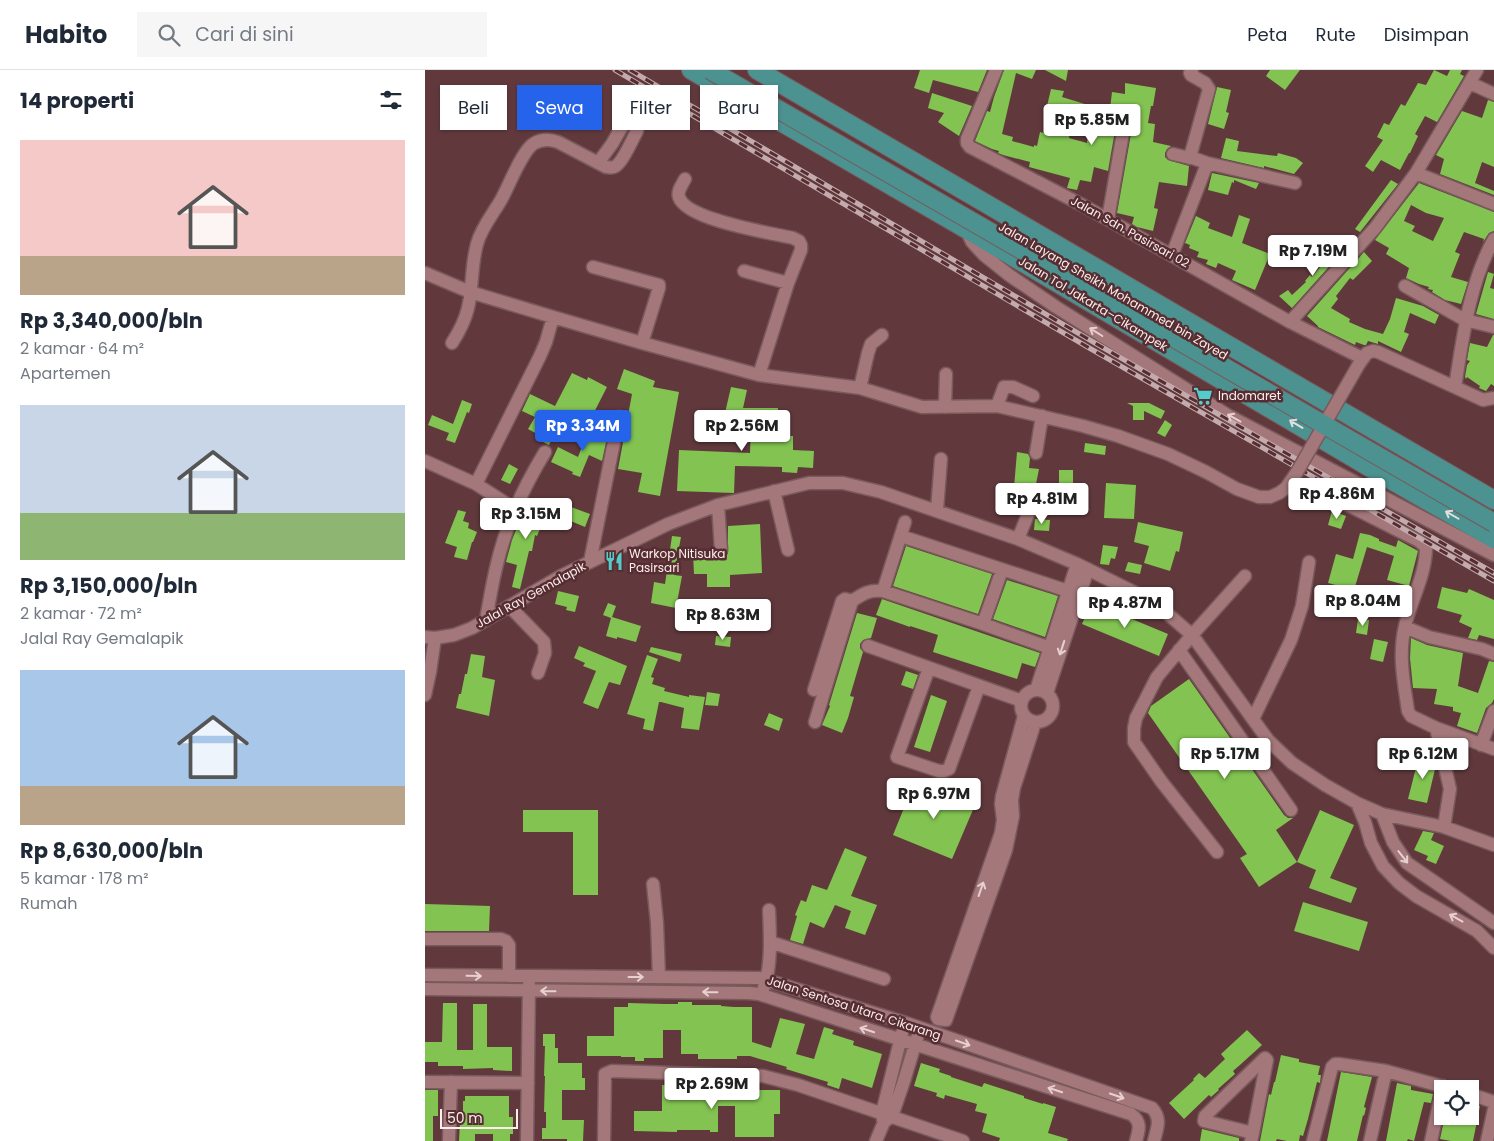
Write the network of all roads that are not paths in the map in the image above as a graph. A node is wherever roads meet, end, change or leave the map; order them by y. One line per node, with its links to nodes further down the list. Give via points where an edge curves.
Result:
1 (691, 70): 24 (highway, Jalan Tol Jakarta–Cikampek)
2 (710, 70): 65 (highway, Jalan Layang Sheikh Mohammed bin Zayed, bridge)
3 (733, 70): 63 (highway, Jalan Layang Sheikh Mohammed bin Zayed)
4 (757, 70): 59 (highway)
5 (996, 70): 22 (street, Jalan Sdn. Pasirsari 02, via 967,139 968,145)
6 (1192, 70): 14 (street, via 1190,74 1209,89)
7 (1477, 70): 8 (street)
8 (1469, 82): 9 (street); 17 (street)
9 (1494, 94)
10 (1124, 127): 20 (street)
11 (620, 130): 15 (street)
12 (637, 131): 15 (street, via 617,166 612,168)
13 (1173, 154): 14 (street)
14 (1190, 158): 16 (street)
15 (598, 162): 32 (street, via 550,139 532,145 479,237)
16 (1207, 163): 19 (street); 26 (street)
17 (1416, 173): 21 (street); 35 (street, via 1375,228)
18 (685, 179): 30 (street, via 678,193 679,200 695,212 711,220 799,241 801,250)
19 (1295, 183)
20 (1111, 204): 22 (street); 23 (street)
21 (1494, 204)
22 (1084, 206): 23 (street, Jalan Sdn. Pasirsari 02)
23 (1108, 219): 26 (street, Jalan Sdn. Pasirsari 02)
24 (966, 229): 68 (highway, Jalan Tol Jakarta–Cikampek, one-way to 24); 71 (street, one-way to 24, via 1229,416 1009,275 984,255)
25 (1494, 239): 34 (street)
26 (1172, 254): 35 (street, Jalan Sdn. Pasirsari 02)
27 (593, 267): 39 (street, via 659,285)
28 (745, 271): 30 (street)
29 (425, 273): 32 (street)
30 (788, 283): 41 (street)
31 (1405, 286): 34 (street)
32 (470, 292): 33 (street); 38 (street, via 465,320)
33 (553, 317): 39 (street); 56 (street, via 540,356)
34 (1465, 320): 36 (street); 43 (street)
35 (1290, 322): 40 (street, Jalan Sdn. Pasirsari 02)
36 (1494, 327)
37 (881, 335): 44 (street, via 871,344)
38 (452, 343)
39 (642, 344): 41 (street)
40 (1361, 361): 43 (street, via 1367,353 1378,352); 55 (street, bridge)
41 (759, 374): 44 (street)
42 (946, 374): 48 (street)
43 (1455, 387): 46 (street, via 1483,400)
44 (860, 388): 48 (street, via 922,407)
45 (1033, 396): 47 (street, via 1013,387 1004,387)
46 (1494, 398)
47 (997, 406): 48 (street); 49 (street)
48 (945, 407)
49 (1042, 416): 52 (street); 55 (street, via 1118,436 1168,454 1254,496 1270,497 1279,493)
50 (619, 417): 72 (street)
51 (545, 452): 61 (street)
52 (1036, 453)
53 (941, 459): 62 (street)
54 (425, 461): 56 (street)
55 (1294, 477): 83 (street, via 1425,545 1423,572)
56 (476, 484): 61 (street)
57 (774, 491): 60 (street, Jalal Ray Gemalapik); 62 (street, Jalal Ray Gemalapik, via 809,483 843,483); 70 (street)
58 (1037, 492): 67 (street)
59 (1494, 500)
60 (718, 505): 69 (street); 72 (street, Jalal Ray Gemalapik, via 668,524)
61 (515, 509): 81 (street, via 496,566)
62 (937, 510): 67 (street, Jalal Ray Gemalapik)
63 (1494, 512)
64 (905, 522): 66 (street)
65 (1494, 523)
66 (901, 536): 75 (street); 77 (street)
67 (1018, 539): 74 (street, Jalal Ray Gemalapik)
68 (1494, 539)
69 (721, 550)
70 (788, 550)
71 (1494, 555)
72 (590, 562): 80 (street, Jalal Ray Gemalapik)
73 (1309, 562): 99 (street, via 1302,606 1291,640)
74 (1082, 567): 78 (street); 84 (street, Jalal Ray Gemalapik, via 1154,602); 94 (street, one-way to 94)
75 (1002, 570): 78 (street); 82 (street)
76 (1245, 576): 84 (street)
77 (883, 591): 79 (street, via 872,590); 82 (street)
78 (1068, 591): 87 (street)
79 (852, 601): 93 (street, via 842,601); 100 (street)
80 (509, 606): 81 (street, Jalal Ray Gemalapik); 91 (street, via 544,642 545,653)
81 (486, 620): 85 (street, Jalal Ray Gemalapik, via 454,635)
82 (983, 624): 87 (street)
83 (1405, 627): 89 (street, via 1429,637); 101 (street, via 1401,655 1408,711 1411,716)
84 (1192, 635): 88 (street); 99 (street, Jalal Ray Gemalapik)
85 (430, 638): 95 (street, via 430,672)
86 (868, 646): 90 (street)
87 (1050, 648): 94 (street)
88 (1179, 650): 106 (street); 110 (street, via 1157,677 1136,718 1134,742)
89 (1494, 654)
90 (929, 668): 92 (street); 92 (street, via 897,756 939,771 949,769)
91 (538, 673)
92 (979, 686): 96 (street)
93 (814, 690)
94 (1042, 691): 96 (street, via 1029,692); 98 (street, via 1053,700 1053,710 1045,721)
95 (425, 695)
96 (1021, 701): 98 (street, via 1021,711)
97 (1494, 711): 102 (street)
98 (1030, 719): 105 (street)
99 (1253, 719): 104 (street, Jalal Ray Gemalapik, via 1267,740 1292,763)
100 (815, 722)
101 (1436, 728): 102 (street); 108 (street, via 1450,789)
102 (1481, 744): 103 (street)
103 (1494, 749)
104 (1357, 803): 107 (street, Jalal Ray Gemalapik); 116 (street, one-way to 104, via 1477,931 1416,896 1383,866)
105 (1007, 804): 105 (street, one-way to 105, via 1013,816 1006,850 943,1021 937,1018 1001,833)
106 (1291, 810)
107 (1382, 814): 108 (street, Jalal Ray Gemalapik); 113 (street, one-way to 113, via 1393,842 1407,863)
108 (1444, 827): 109 (street, Jalal Ray Gemalapik)
109 (1494, 844)
110 (1217, 852)
111 (653, 884): 120 (street)
112 (769, 910): 115 (street)
113 (1494, 923)
114 (425, 939): 118 (street, via 506,941 509,945)
115 (770, 942): 121 (street); 122 (street)
116 (1494, 948)
117 (425, 975): 118 (street, Jalan Sentosa Utara. Cikarang, one-way to 118)
118 (509, 976): 119 (street, Jalan Sentosa Utara. Cikarang)
119 (529, 977): 120 (street, Jalan Sentosa Utara. Cikarang, one-way to 120); 124 (street)
120 (659, 977): 122 (street, Jalan Sentosa Utara. Cikarang)
121 (884, 979)
122 (767, 980): 125 (street); 126 (street, Jalan Sentosa Utara. Cikarang)
123 (425, 989): 124 (street, Jalan Sentosa Utara. Cikarang)
124 (528, 991): 125 (street, Jalan Sentosa Utara. Cikarang, one-way to 124); 133 (street)
125 (761, 995): 128 (street, Jalan Sentosa Utara. Cikarang, one-way to 125)
126 (906, 1023): 127 (street, Jalan Sentosa Utara. Cikarang); 128 (street)
127 (920, 1028): 129 (street); 138 (street, Jalan Sentosa Utara. Cikarang, one-way to 138)
128 (900, 1040): 129 (street, Jalan Sentosa Utara. Cikarang); 139 (street)
129 (914, 1045): 139 (street, via 904,1081); 141 (street, Jalan Sentosa Utara. Cikarang, one-way to 129, via 1136,1118 1131,1114)
130 (1386, 1071): 134 (street); 149 (street, via 1335,1064); 150 (street)
131 (425, 1082): 132 (street)
132 (451, 1082): 133 (street); 143 (street)
133 (527, 1083): 144 (street)
134 (1434, 1084)
135 (1479, 1097): 136 (street)
136 (1494, 1102)
137 (1494, 1109): 152 (street)
138 (1155, 1112): 141 (street); 148 (street, via 1159,1120)
139 (886, 1117): 145 (street, via 763,1076 612,1071 605,1074); 146 (street); 147 (street)
140 (1436, 1125): 151 (street)
141 (1138, 1132)
142 (1252, 1137): 142 (street, via 1267,1060 1265,1058 1204,1118 1204,1121)
143 (449, 1141)
144 (527, 1141)
145 (604, 1141)
146 (876, 1141)
147 (963, 1141)
148 (1154, 1141)
149 (1313, 1141)
150 (1371, 1141)
151 (1431, 1141)
152 (1487, 1141)

